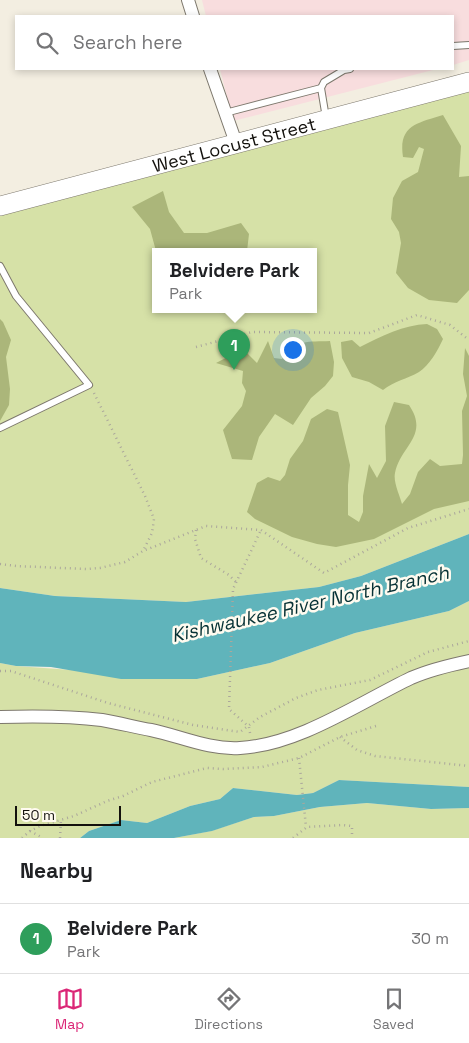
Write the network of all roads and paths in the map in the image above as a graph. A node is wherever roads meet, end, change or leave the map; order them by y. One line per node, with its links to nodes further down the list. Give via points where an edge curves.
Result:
1 (188, 0): 2 (street)
2 (193, 15)
3 (469, 45): 4 (lane)
4 (454, 46)
5 (210, 70): 9 (street)
6 (344, 70): 8 (lane, via 324,82)
7 (469, 82): 10 (street, West Locust Street)
8 (321, 88): 9 (lane); 10 (lane)
9 (225, 112): 11 (street)
10 (326, 119): 11 (street, West Locust Street)
11 (236, 143): 12 (street, West Locust Street)
12 (0, 206)
13 (0, 266): 16 (lane, via 16,296)
14 (469, 340): 15 (path, via 450,325 417,315 368,333 252,332)
15 (196, 347)
16 (89, 384): 17 (lane); 21 (path, via 154,519 152,533)
17 (0, 428)
18 (469, 509): 20 (path, via 408,528 324,573)
19 (196, 530): 20 (path, via 206,526); 21 (path); 23 (path, via 201,558)
20 (261, 530): 23 (path)
21 (143, 551): 22 (path, via 126,562 100,568)
22 (0, 564)
23 (236, 582): 29 (path, via 233,589 229,709)
24 (469, 641): 29 (path, via 428,652 370,680 318,690 296,698 266,713)
25 (469, 661): 31 (street, via 413,677 288,738)
26 (0, 671): 29 (path, via 11,671 108,703 193,725 240,732)
27 (0, 717): 31 (street, via 102,720 204,745)
28 (376, 726): 30 (path)
29 (249, 727): 31 (path)
30 (340, 737): 32 (path); 33 (path, via 357,750 375,756)
31 (254, 746)
32 (299, 758): 34 (path, via 262,767 207,768 152,782); 35 (path)
33 (469, 766)
34 (61, 820): 36 (path); 39 (path)
35 (306, 827): 40 (path); 41 (path, via 352,826)
36 (30, 831): 37 (path); 38 (path)
37 (22, 838)
38 (44, 838)
39 (60, 838)
40 (293, 838)
41 (352, 838)

